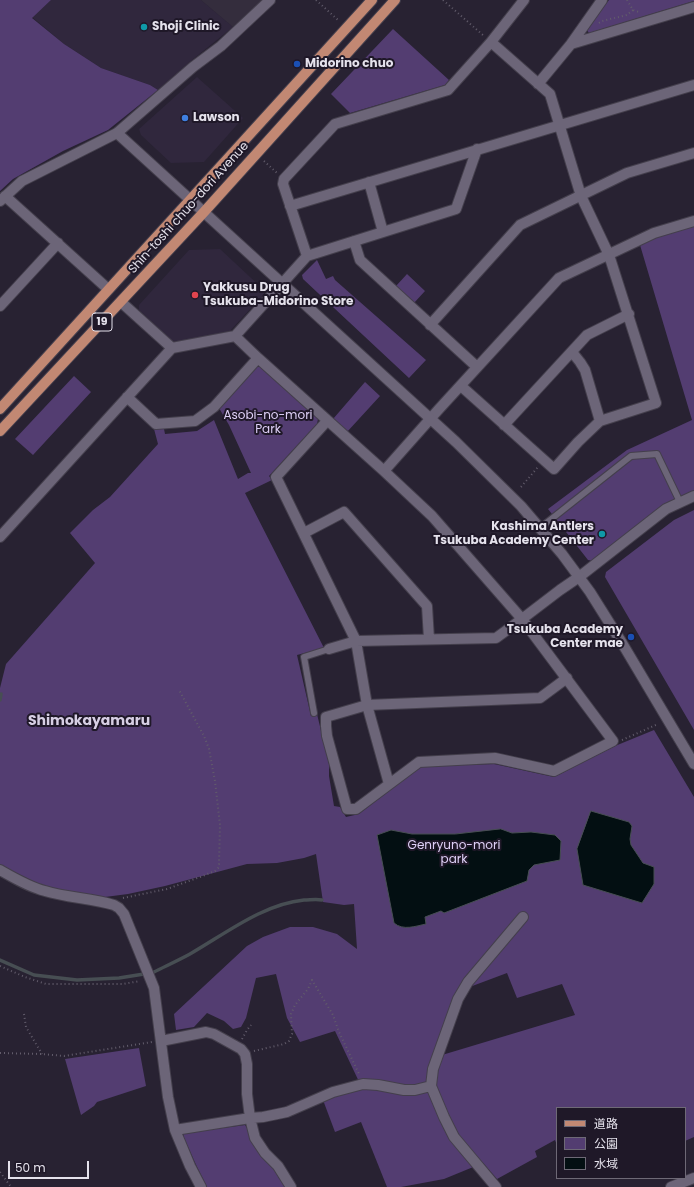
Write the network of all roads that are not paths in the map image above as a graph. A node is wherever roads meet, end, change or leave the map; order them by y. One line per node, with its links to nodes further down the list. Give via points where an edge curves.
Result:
1 (270, 0): 12 (street, via 221,46)
2 (372, 0): 18 (main road, 19)
3 (395, 0): 20 (main road, Shin-toshi chuo-dori Avenue / 19)
4 (524, 0): 7 (street)
5 (602, 0): 8 (street)
6 (694, 7): 8 (street)
7 (491, 42): 9 (street); 19 (street, via 448,90 335,124 284,179 282,184)
8 (571, 44): 9 (street)
9 (538, 84): 11 (street, via 550,94)
10 (694, 85): 11 (street)
11 (560, 125): 13 (street); 16 (street)
12 (117, 133): 17 (street, via 22,181); 18 (street)
13 (477, 149): 15 (street); 22 (street, via 456,209)
14 (694, 153): 16 (street, via 628,173)
15 (369, 182): 19 (street); 22 (street)
16 (581, 196): 25 (street); 32 (street, via 520,225)
17 (2, 199): 24 (street)
18 (191, 200): 20 (street); 28 (main road, Shin-toshi chuo-dori Avenue / 19)
19 (290, 206): 26 (street)
20 (204, 212): 27 (street); 29 (main road, Shin-toshi chuo-dori Avenue / 19)
21 (694, 221): 25 (street, via 654,233)
22 (383, 232): 23 (street)
23 (354, 241): 26 (street); 32 (street, via 360,260)
24 (58, 244): 28 (street); 30 (street)
25 (609, 254): 31 (street); 37 (street, via 559,278)
26 (307, 256): 27 (street)
27 (282, 284): 33 (street); 41 (street)
28 (108, 289): 40 (main road, Shin-toshi chuo-dori Avenue / 19)
29 (121, 302): 34 (street); 45 (main road, Shin-toshi chuo-dori Avenue / 19)
30 (0, 306)
31 (629, 314): 35 (street, via 587,334); 43 (street, via 656,403)
32 (430, 324): 37 (street)
33 (235, 336): 34 (street); 36 (street)
34 (172, 348): 39 (street)
35 (572, 352): 43 (street, via 585,370); 44 (street)
36 (258, 358): 39 (street, via 214,407 196,421 156,424); 42 (street)
37 (477, 367): 38 (street)
38 (461, 386): 41 (street); 44 (street)
39 (127, 398): 51 (street)
40 (0, 409)
41 (430, 419): 46 (street); 49 (street, via 502,486)
42 (327, 421): 46 (street); 50 (street, via 276,477)
43 (600, 421): 44 (street, via 554,469)
44 (504, 425)
45 (0, 431)
46 (384, 471): 53 (street, via 432,516)
47 (694, 496): 48 (street)
48 (680, 502): 49 (lane, via 657,454 631,456); 52 (street, via 666,509)
49 (540, 528): 52 (street)
50 (304, 533): 54 (street, via 344,512 427,606); 55 (street)
51 (0, 537)
52 (579, 577): 53 (street); 60 (street, via 622,643)
53 (522, 619): 54 (street, via 496,638); 57 (street)
54 (429, 639): 55 (street)
55 (356, 641): 56 (street); 58 (street)
56 (329, 649): 59 (lane, via 304,658)
57 (566, 678): 58 (street, via 540,698); 61 (street, via 613,742 554,771 495,758 419,762)
58 (367, 705): 61 (street); 61 (street, via 326,717 327,736 347,809 356,809)
59 (314, 713)
60 (694, 764)
61 (389, 784)
62 (0, 870): 64 (street, via 44,891 106,902 119,908 124,914 154,988)
63 (523, 917): 65 (street, via 468,982 458,999 433,1069)
64 (161, 1041): 66 (street, via 206,1032 242,1051 247,1064); 67 (street)
65 (431, 1086): 66 (street, via 410,1090 363,1084 333,1092 287,1112); 71 (street, via 454,1137)
66 (250, 1118): 67 (street); 70 (street, via 255,1138)
67 (175, 1130): 69 (street)
68 (694, 1178): 72 (street)
69 (201, 1187)
70 (291, 1187)
71 (496, 1187)
72 (671, 1187)

